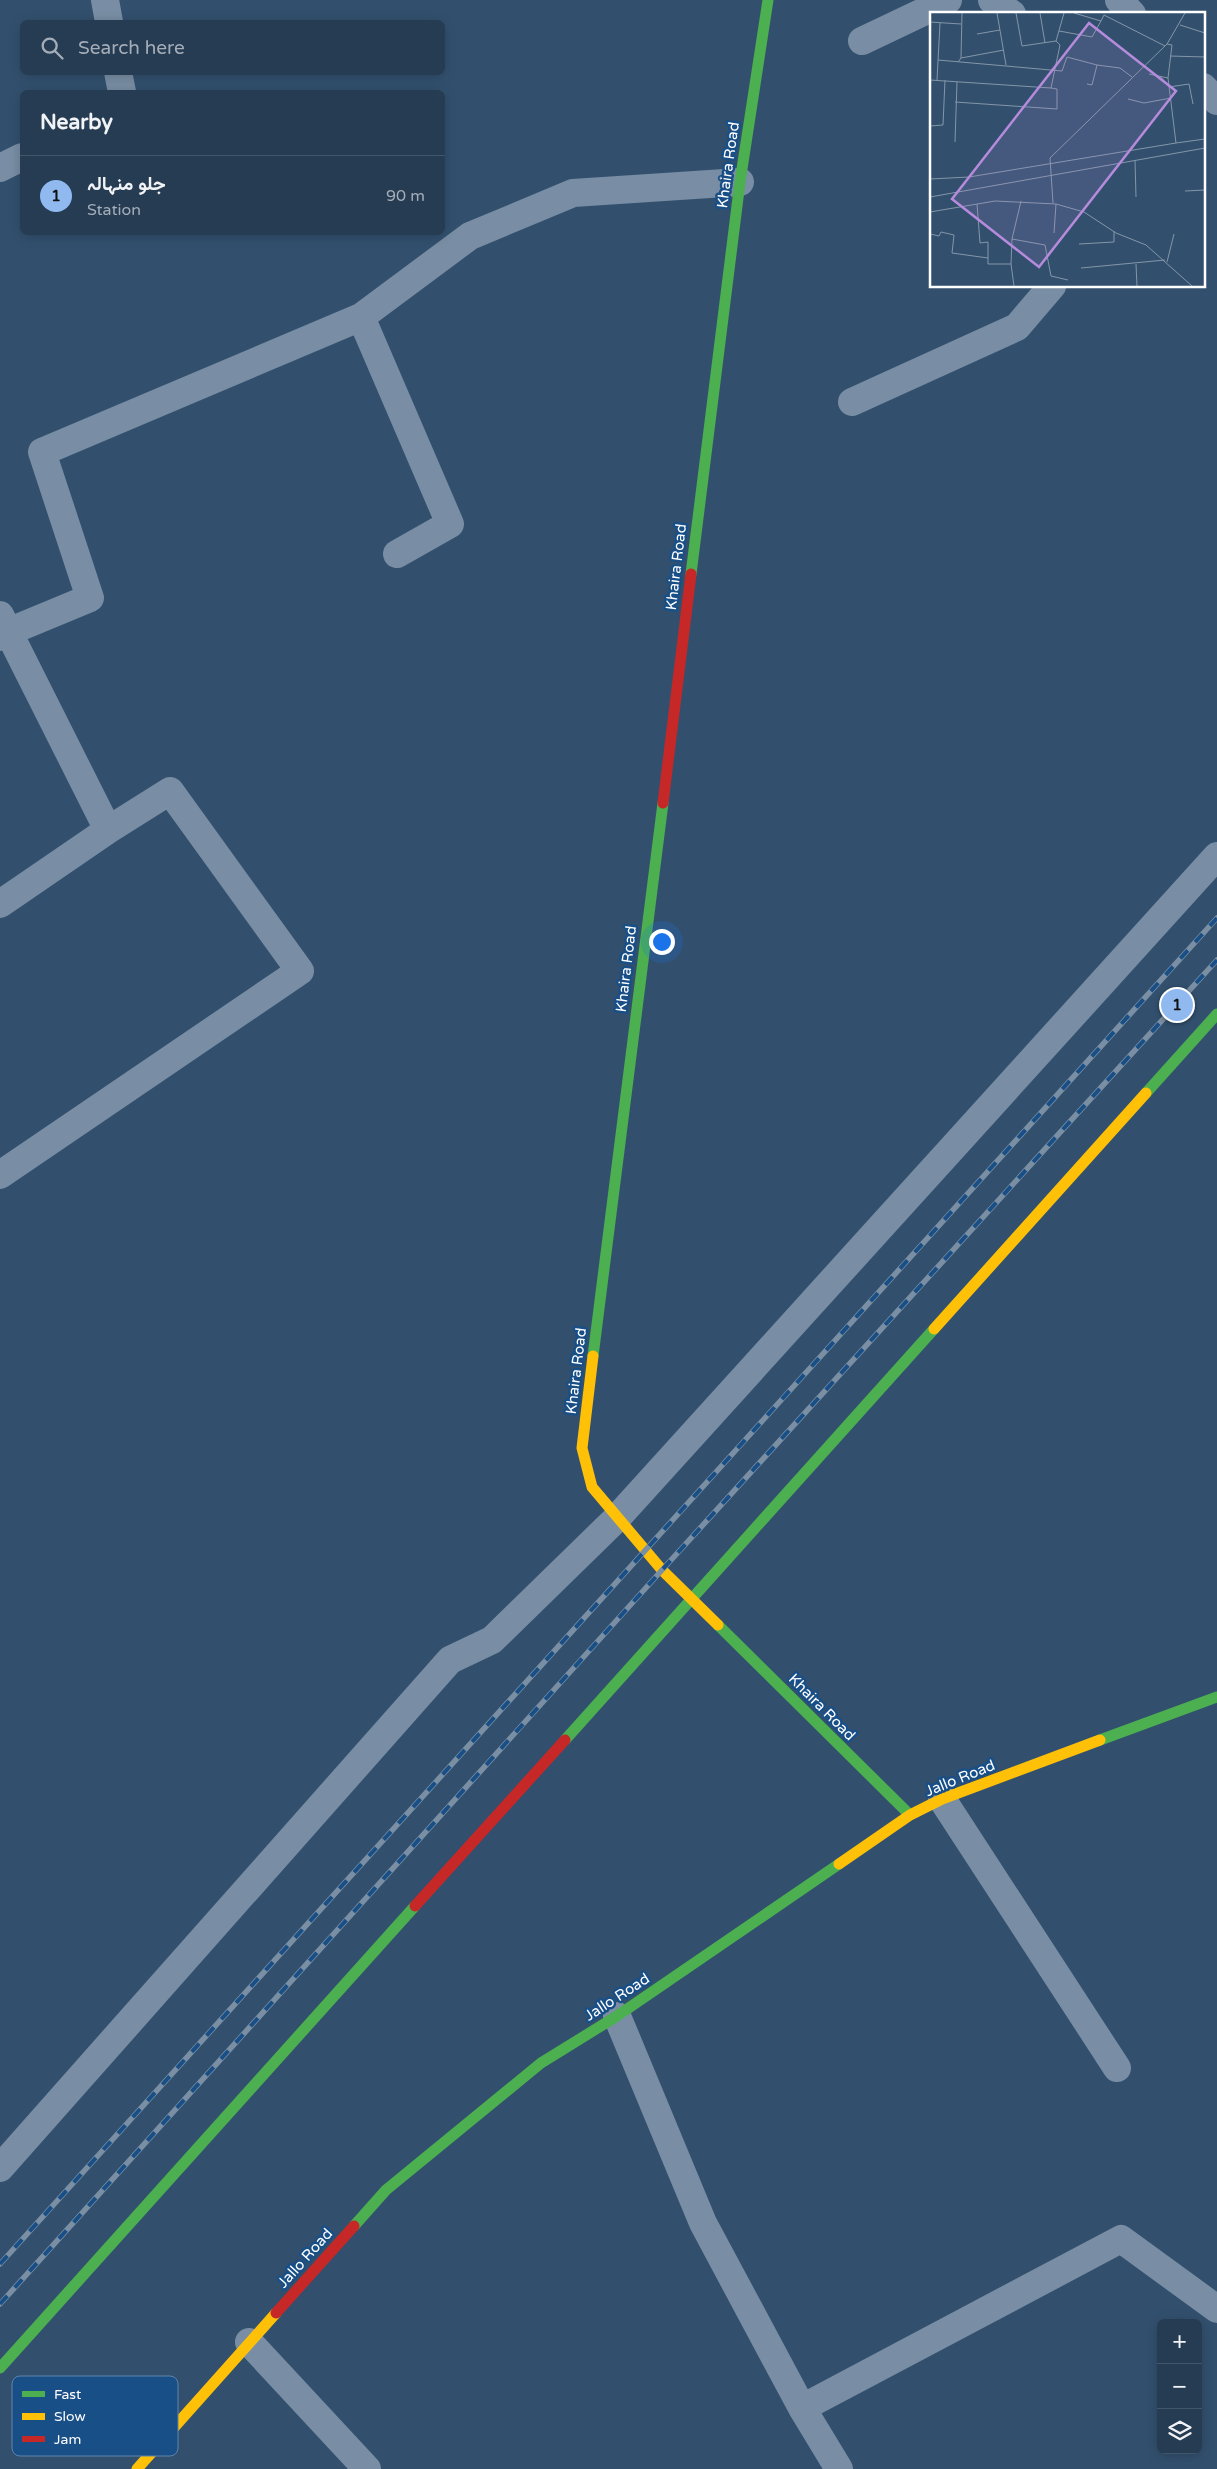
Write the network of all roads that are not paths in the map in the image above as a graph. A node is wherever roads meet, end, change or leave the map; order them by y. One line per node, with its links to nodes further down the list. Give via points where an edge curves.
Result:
1 (105, 0): 10 (street)
2 (768, 0): 16 (street, Khaira Road)
3 (948, 0): 11 (street)
4 (992, 0): 7 (street)
5 (1119, 0): 8 (street)
6 (1149, 0): 9 (street)
7 (1009, 12)
8 (1130, 12)
9 (1138, 12)
10 (109, 20)
11 (862, 41)
12 (119, 75): 13 (street)
13 (122, 90)
14 (20, 158): 15 (street)
15 (0, 168)
16 (740, 182): 18 (street, via 573,193 470,236); 27 (street, Khaira Road, via 582,1448 592,1487)
17 (1050, 288): 19 (street, via 1017,327)
18 (361, 317): 20 (street, via 450,524); 21 (street, via 42,452 90,598)
19 (852, 402)
20 (397, 554)
21 (3, 628): 22 (street)
22 (108, 830): 24 (street); 26 (street, via 170,791 300,971)
23 (1217, 856): 27 (street)
24 (0, 904)
25 (1217, 1014): 28 (street)
26 (0, 1175)
27 (617, 1518): 28 (street, Khaira Road, via 662,1570); 34 (street, via 492,1640 450,1660)
28 (691, 1597): 31 (street, Khaira Road); 37 (street)
29 (1217, 1697): 30 (street, Jallo Road)
30 (942, 1799): 31 (street, Jallo Road); 33 (street)
31 (910, 1815): 32 (street, Jallo Road)
32 (617, 2016): 36 (street, Jallo Road, via 541,2063 386,2190); 38 (street, via 703,2223)
33 (1117, 2068)
34 (0, 2168)
35 (1217, 2309): 38 (street, via 1121,2239)
36 (249, 2342): 39 (street, Jallo Road); 42 (street)
37 (0, 2368)
38 (802, 2408): 43 (street)
39 (178, 2423)
40 (148, 2456): 41 (street, Jallo Road)
41 (137, 2469)
42 (368, 2469)
43 (839, 2469)

